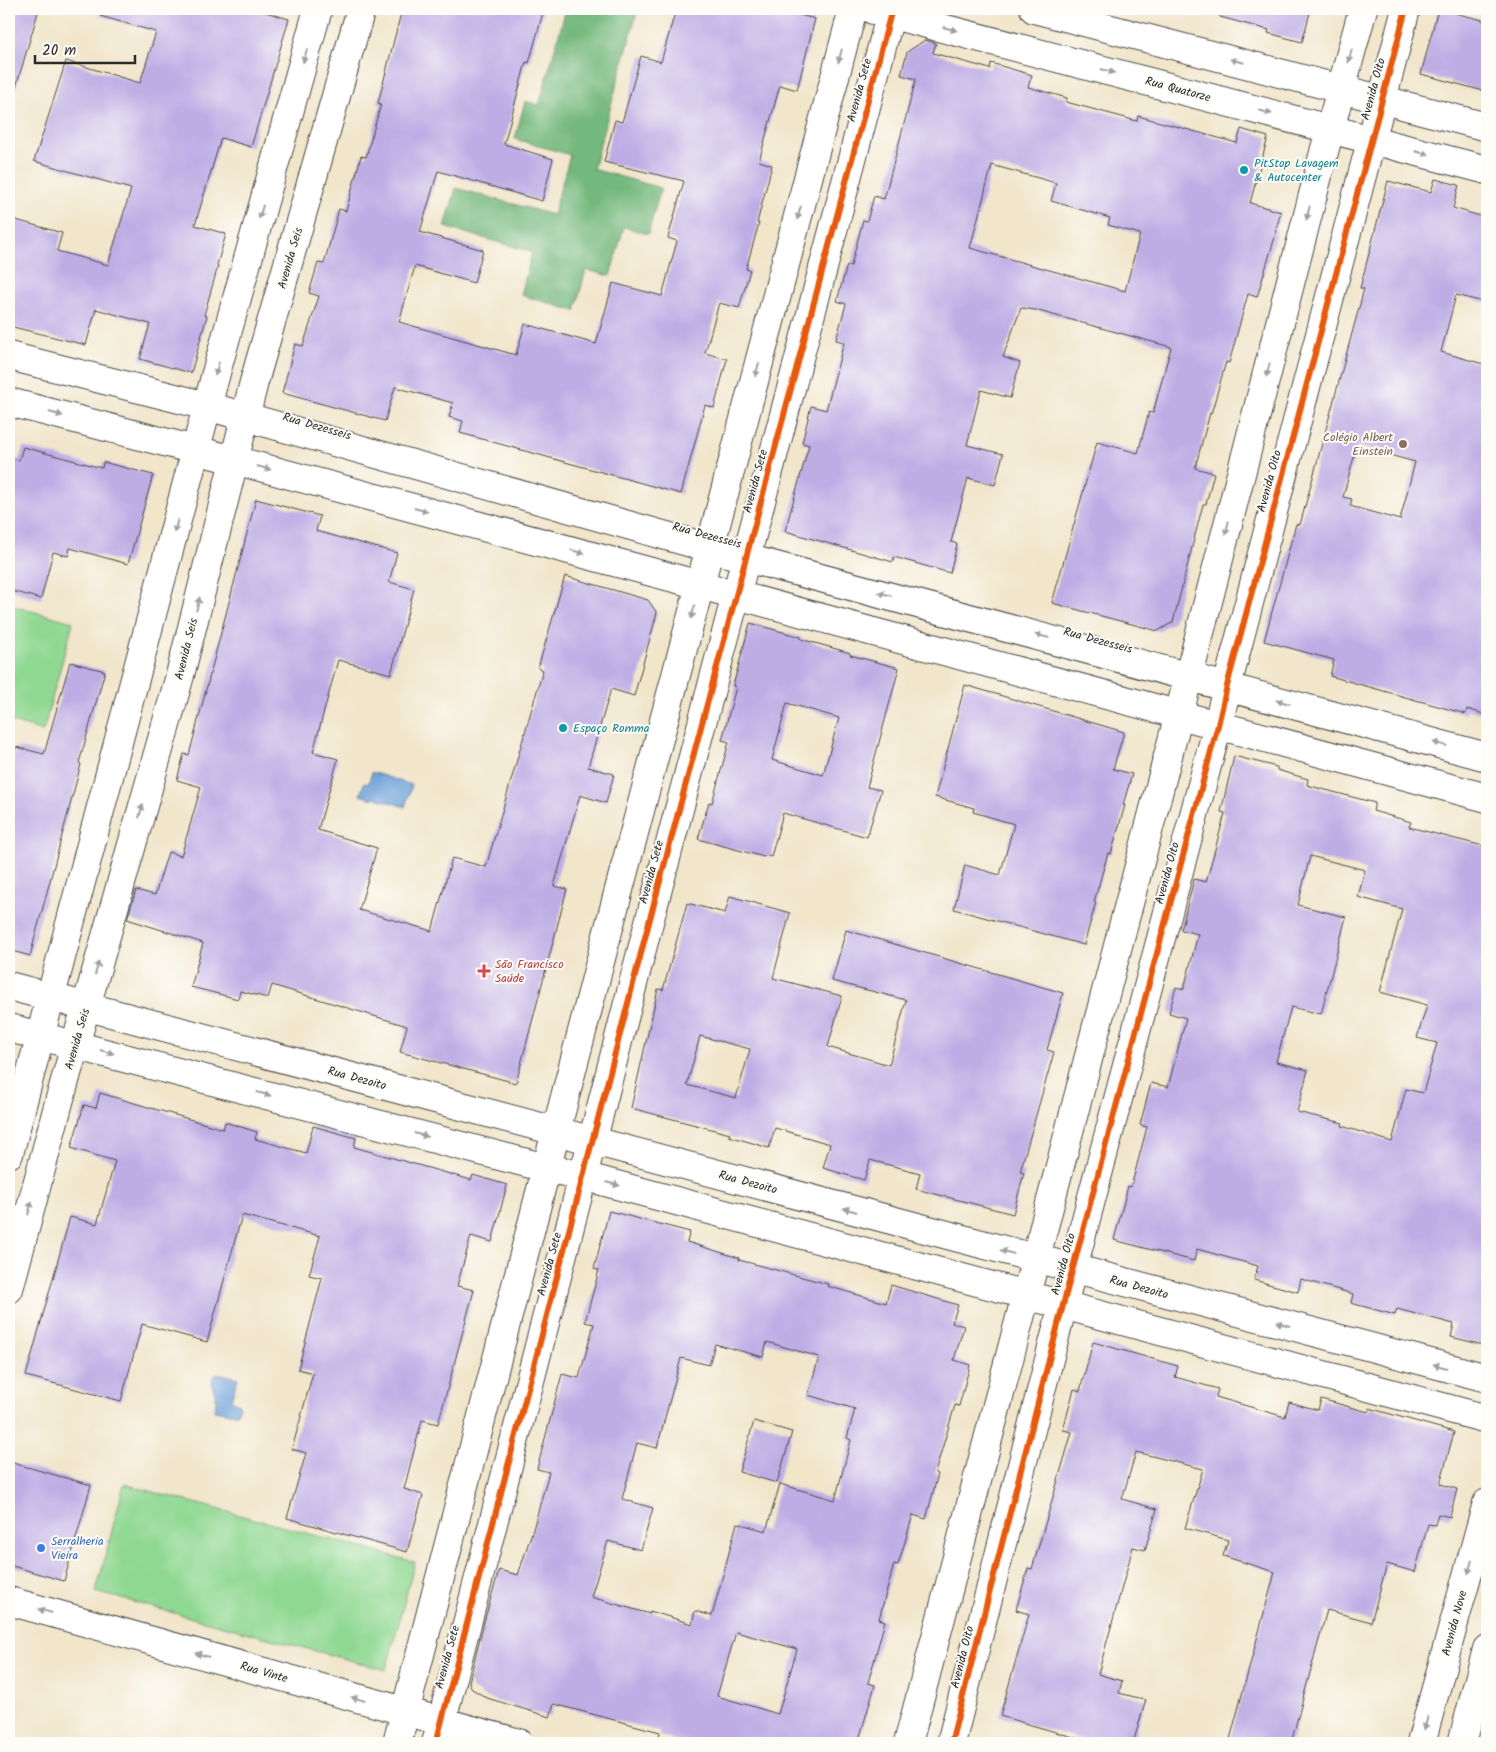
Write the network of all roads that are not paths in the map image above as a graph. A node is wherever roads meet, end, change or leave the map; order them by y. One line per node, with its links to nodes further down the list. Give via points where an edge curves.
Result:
1 (318, 9): 16 (street, one-way to 16)
2 (361, 9): 17 (street, Avenida Seis)
3 (853, 9): 20 (street, one-way to 20)
4 (1034, 9): 8 (street, one-way to 4)
5 (1363, 9): 8 (street, one-way to 8)
6 (1406, 9): 9 (street, Avenida Oito)
7 (884, 10): 11 (street, Rua Quatorze, one-way to 11); 21 (street, Avenida Sete)
8 (1342, 88): 9 (street); 11 (street)
9 (1382, 99): 10 (street); 12 (street, Avenida Oito)
10 (1487, 127)
11 (1330, 129): 12 (street, Rua Quatorze); 24 (street, one-way to 24)
12 (1370, 140): 13 (street, Rua Quatorze, one-way to 13); 25 (street, Avenida Oito)
13 (1487, 170)
14 (9, 356): 16 (street, Rua Dezesseis)
15 (9, 402): 18 (street, one-way to 18)
16 (207, 406): 17 (street, Rua Dezesseis); 18 (street)
17 (245, 418): 19 (street, Avenida Seis); 20 (street, Rua Dezesseis)
18 (195, 451): 19 (street); 31 (street, one-way to 31)
19 (234, 460): 22 (street, one-way to 22); 32 (street, Avenida Seis, one-way to 19, via 178,680)
20 (709, 548): 21 (street, Rua Dezesseis); 22 (street)
21 (746, 557): 23 (street, Avenida Sete); 24 (street, Rua Dezesseis, one-way to 21)
22 (700, 585): 23 (street); 36 (street, one-way to 36)
23 (736, 595): 26 (street); 37 (street, Avenida Sete)
24 (1189, 676): 25 (street, Rua Dezesseis); 26 (street)
25 (1226, 686): 27 (street, Avenida Oito); 28 (street, Rua Dezesseis, one-way to 25)
26 (1179, 714): 27 (street); 41 (street)
27 (1218, 725): 29 (street); 42 (street, Avenida Oito)
28 (1487, 757)
29 (1487, 798)
30 (9, 986): 31 (street, Rua Dezoito)
31 (51, 997): 32 (street, Rua Dezoito); 34 (street)
32 (86, 1007): 35 (street, Avenida Seis); 36 (street, Rua Dezoito)
33 (9, 1028): 34 (street)
34 (40, 1036): 35 (street); 38 (street)
35 (75, 1044): 39 (street, one-way to 39); 43 (street, Avenida Seis, one-way to 35)
36 (556, 1130): 37 (street, Rua Dezoito); 39 (street)
37 (592, 1140): 40 (street, Avenida Sete); 41 (street, Rua Dezoito, one-way to 37)
38 (9, 1154)
39 (546, 1168): 40 (street); 51 (street)
40 (583, 1176): 44 (street, one-way to 44); 52 (street, Avenida Sete)
41 (1037, 1259): 42 (street, Rua Dezoito); 44 (street)
42 (1074, 1269): 45 (street, Avenida Oito); 46 (street, Rua Dezoito, one-way to 42)
43 (9, 1289)
44 (1027, 1295): 45 (street); 55 (street)
45 (1063, 1305): 47 (street); 56 (street, Avenida Oito)
46 (1487, 1378)
47 (1487, 1420)
48 (1487, 1503): 57 (street, Avenida Nove, one-way to 57)
49 (9, 1601): 51 (street, Rua Vinte, one-way to 49)
50 (1487, 1649): 58 (street)
51 (405, 1712): 52 (street, Rua Vinte); 53 (street)
52 (439, 1733): 54 (street, Rua Vinte)
53 (397, 1743)
54 (519, 1743)
55 (908, 1743)
56 (951, 1743)
57 (1421, 1743)
58 (1462, 1743)

